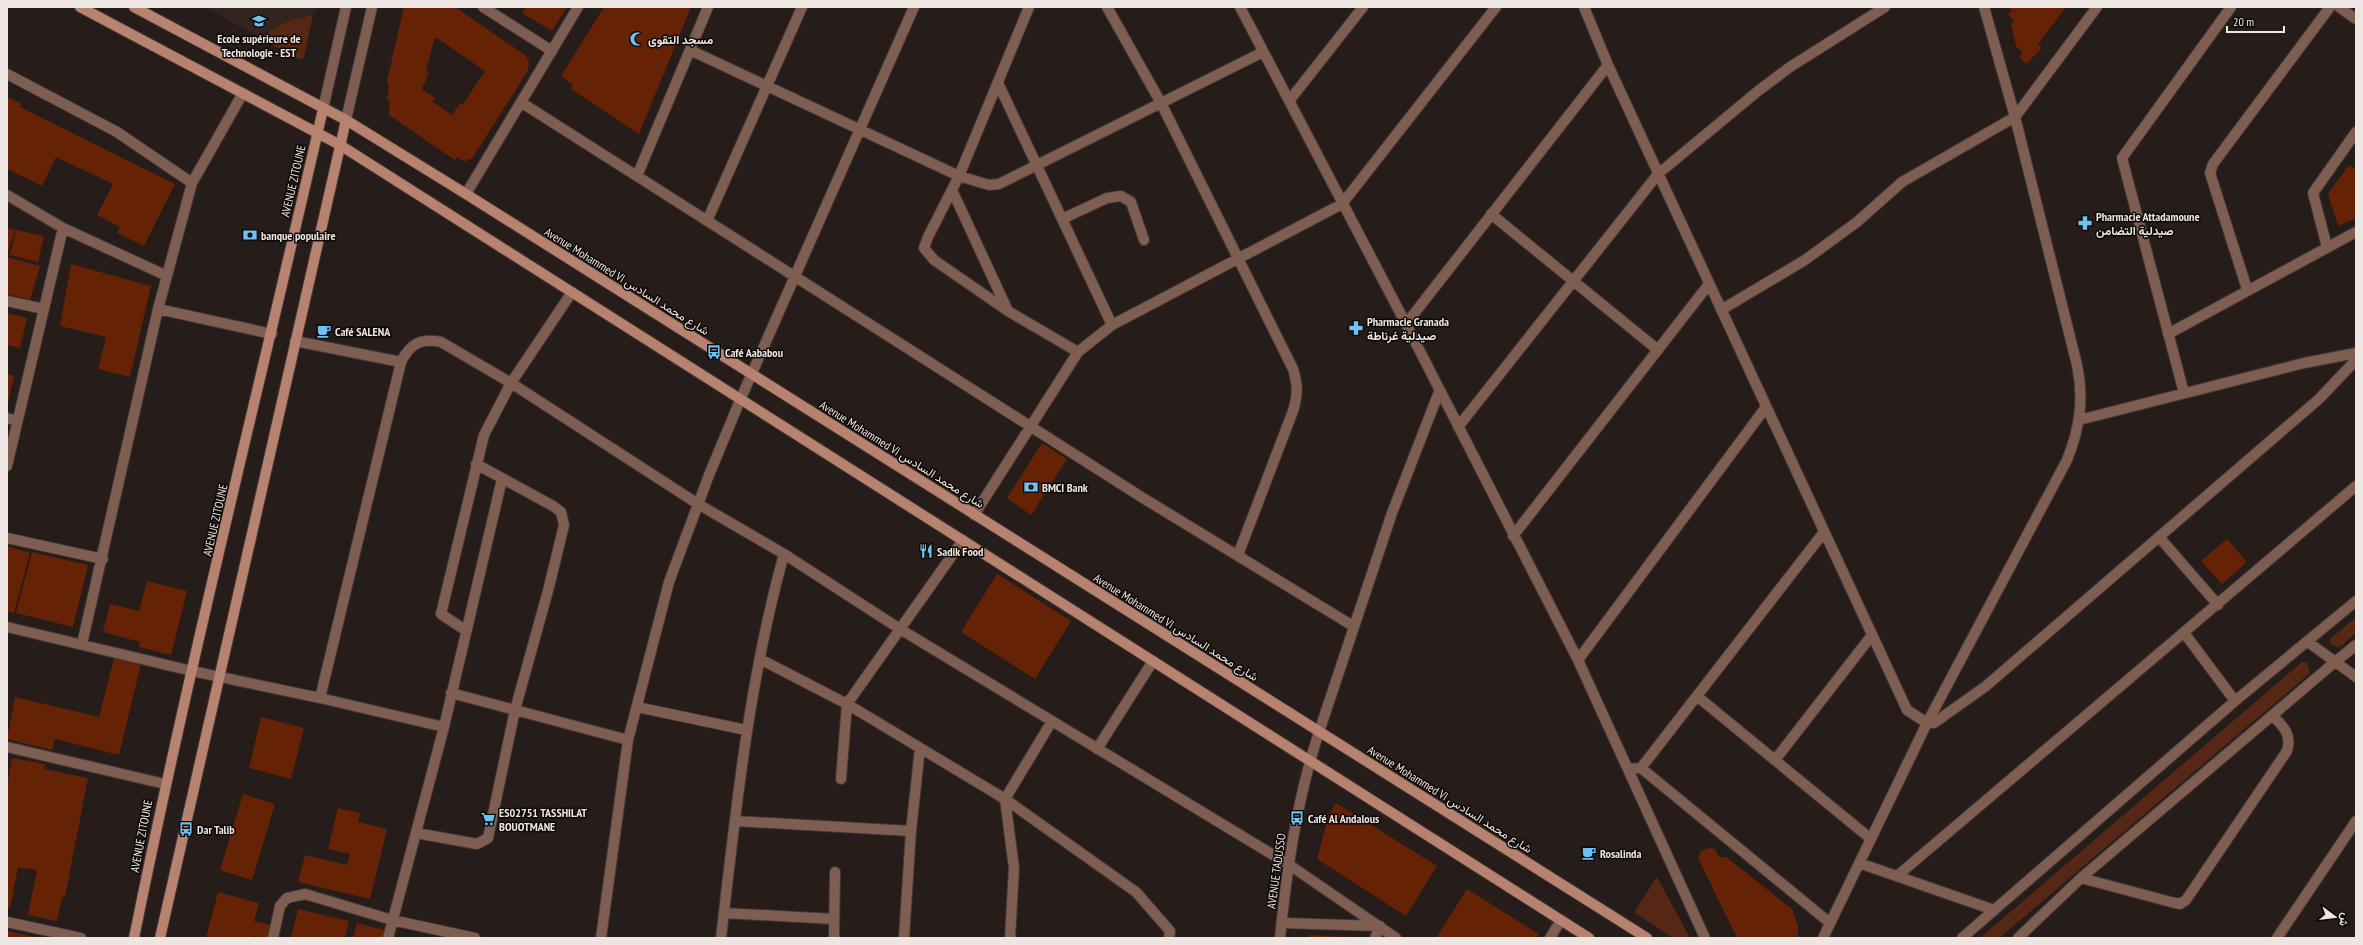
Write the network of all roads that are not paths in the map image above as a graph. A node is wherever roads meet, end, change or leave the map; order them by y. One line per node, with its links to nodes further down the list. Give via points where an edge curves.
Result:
1 (80, 7): 30 (main road)
2 (134, 7): 34 (main road, Avenue Mohammed VI شارع محمد السادس)
3 (346, 7): 34 (street)
4 (372, 7): 36 (street)
5 (483, 7): 24 (street)
6 (578, 7): 24 (street)
7 (708, 7): 23 (street)
8 (802, 7): 29 (street)
9 (914, 7): 37 (street)
10 (1029, 7): 28 (street)
11 (1107, 7): 33 (street)
12 (1240, 7): 25 (street)
13 (1363, 7): 31 (street)
14 (1496, 7): 49 (street)
15 (1584, 7): 26 (street)
16 (1885, 7): 42 (street, via 1790,67)
17 (1984, 7): 35 (street)
18 (2097, 7): 35 (street)
19 (2232, 7): 72 (street, via 2122,158)
20 (2330, 7): 62 (street, via 2213,164 2210,173)
21 (2339, 7): 22 (street)
22 (2356, 19)
23 (690, 50): 29 (street); 43 (street)
24 (552, 51): 32 (street)
25 (1263, 52): 31 (street); 33 (street)
26 (1608, 65): 42 (street); 50 (street)
27 (7, 74): 45 (street, via 117,132)
28 (998, 83): 41 (street); 44 (street)
29 (767, 85): 37 (street); 52 (street)
30 (243, 93): 39 (main road); 45 (street)
31 (1289, 101): 49 (street)
32 (522, 103): 43 (street); 47 (street)
33 (1161, 104): 41 (street); 57 (street)
34 (323, 109): 36 (main road, Avenue Mohammed VI شارع محمد السادس); 39 (main road, AVENUE ZITOUNE)
35 (2015, 117): 67 (street, via 1902,182 1857,222 1805,260); 86 (street, via 2077,365 2081,386)
36 (346, 120): 40 (main road); 47 (main road, Avenue Mohammed VI شارع محمد السادس)
37 (860, 130): 44 (street); 59 (street)
38 (2356, 132): 56 (street, via 2313,193)
39 (318, 133): 40 (main road); 71 (main road, AVENUE ZITOUNE)
40 (340, 145): 63 (main road); 73 (main road)
41 (1036, 163): 44 (street, via 999,184 990,185); 51 (street)
42 (1658, 174): 60 (street); 61 (street)
43 (637, 176): 52 (street)
44 (959, 176): 46 (street)
45 (192, 183): 58 (street)
46 (952, 190): 68 (street); 68 (street, via 924,248 934,260)
47 (466, 194): 79 (main road, Avenue Mohammed VI شارع محمد السادس)
48 (7, 195): 53 (street)
49 (1342, 204): 57 (street); 69 (street)
50 (1491, 214): 60 (street); 69 (street)
51 (1062, 219): 55 (street, via 1107,198 1120,196 1131,202); 70 (street)
52 (707, 221): 59 (street)
53 (63, 228): 58 (street); 66 (street)
54 (2356, 232): 56 (street)
55 (1144, 240)
56 (2327, 247): 62 (street)
57 (1238, 260): 70 (street); 102 (street, via 1293,369 1298,384 1293,411)
58 (166, 276): 65 (street)
59 (796, 277): 79 (street); 88 (street)
60 (1573, 281): 74 (street); 89 (street)
61 (1709, 284): 67 (street); 74 (street)
62 (2247, 289): 72 (street)
63 (572, 292): 80 (street); 83 (main road)
64 (7, 301): 66 (street)
65 (158, 309): 71 (street); 103 (street)
66 (44, 310): 87 (street)
67 (1721, 310): 84 (street)
68 (1008, 311): 75 (street)
69 (1406, 324): 81 (street)
70 (1112, 325): 75 (street)
71 (272, 334): 119 (main road, AVENUE ZITOUNE)
72 (2168, 334): 82 (street)
73 (295, 341): 78 (street); 120 (main road)
74 (1658, 350): 97 (street)
75 (1078, 352): 88 (street)
76 (2356, 353): 82 (street, via 2304,362)
77 (2356, 360): 98 (street, via 2319,399)
78 (401, 362): 80 (street, via 407,350 417,343 430,340 441,342); 124 (street)
79 (751, 374): 83 (street); 95 (main road, Avenue Mohammed VI شارع محمد السادس)
80 (511, 383): 90 (street, via 484,435); 94 (street)
81 (1439, 392): 89 (street); 106 (street, AVENUE TADUSSO, via 1392,513)
82 (2184, 393): 86 (street)
83 (741, 398): 94 (street); 100 (main road)
84 (1766, 407): 96 (street); 116 (street)
85 (7, 418): 87 (street)
86 (2079, 420): 131 (street, via 2067,460)
87 (18, 421): 91 (street)
88 (1030, 425): 95 (street); 102 (street)
89 (1458, 427): 97 (street)
90 (476, 464): 92 (street); 109 (street, via 442,614)
91 (7, 466)
92 (502, 479): 109 (street); 128 (street, via 554,506 564,518 549,587)
93 (2356, 486): 105 (street)
94 (698, 504): 101 (street); 127 (street, via 670,582)
95 (974, 515): 134 (main road, Avenue Mohammed VI شارع محمد السادس)
96 (1824, 532): 111 (street); 123 (street)
97 (1513, 536): 116 (street)
98 (2159, 537): 105 (street); 131 (street, via 1986,686 1934,722)
99 (7, 538): 103 (street)
100 (963, 540): 108 (street); 117 (main road)
101 (784, 554): 108 (street); 115 (street, via 768,612)
102 (1238, 555): 106 (street)
103 (103, 559): 113 (street)
104 (2356, 601): 112 (street)
105 (2218, 605): 110 (street)
106 (1353, 626): 134 (street, AVENUE TADUSSO)
107 (7, 627): 113 (street)
108 (900, 629): 126 (street); 130 (street)
109 (465, 630): 122 (street)
110 (2185, 634): 125 (street); 155 (street)
111 (1872, 635): 131 (street, via 1907,710); 139 (street)
112 (2308, 642): 118 (street); 125 (street)
113 (82, 644): 119 (street)
114 (2356, 645): 118 (street)
115 (760, 660): 126 (street); 133 (street)
116 (1578, 660): 142 (street)
117 (1153, 661): 138 (street); 140 (main road)
118 (2335, 662): 121 (street); 129 (street)
119 (192, 671): 120 (street); 144 (main road, AVENUE ZITOUNE)
120 (222, 676): 124 (street); 168 (main road)
121 (2356, 677)
122 (451, 693): 128 (street); 132 (street)
123 (1698, 697): 139 (street); 141 (street)
124 (320, 698): 132 (street)
125 (2236, 701): 157 (street)
126 (847, 704): 137 (street); 143 (street)
127 (637, 707): 133 (street); 135 (street)
128 (515, 710): 135 (street); 150 (street, via 488,838 477,844)
129 (2273, 716): 156 (street); 156 (street, via 2286,728 2290,742 2287,751 2186,900 2180,904)
130 (1052, 721): 138 (street); 145 (street)
131 (1927, 723): 151 (street)
132 (444, 727): 150 (street)
133 (746, 730): 146 (street)
134 (1319, 732): 140 (street, AVENUE TADUSSO); 183 (main road, Avenue Mohammed VI شارع محمد السادس)
135 (628, 740): 172 (street)
136 (7, 748): 144 (street)
137 (920, 748): 145 (street); 148 (street)
138 (1097, 749): 153 (street)
139 (1775, 760): 151 (street)
140 (1310, 761): 153 (street, AVENUE TADUSSO); 161 (main road)
141 (1641, 768): 142 (street); 164 (street)
142 (1629, 769): 184 (street)
143 (841, 779)
144 (165, 784): 167 (main road, AVENUE ZITOUNE)
145 (1005, 799): 176 (street, via 1014,868); 177 (street, via 1136,892 1170,931)
146 (735, 821): 148 (street); 158 (street)
147 (2356, 821): 149 (street)
148 (911, 831): 175 (street)
149 (2353, 832): 188 (street)
150 (416, 833): 160 (street)
151 (1871, 839): 152 (street)
152 (1859, 863): 155 (street); 164 (street)
153 (1288, 864): 163 (street, AVENUE TADUSSO); 165 (street)
154 (835, 872): 159 (street)
155 (1897, 876): 157 (street)
156 (2082, 878): 187 (street)
157 (1994, 910): 186 (street)
158 (724, 913): 159 (street); 173 (street)
159 (834, 919): 174 (street)
160 (392, 920): 169 (street, via 306,894 294,895 280,906); 170 (street); 171 (street)
161 (1561, 920): 181 (street); 182 (main road)
162 (7, 922): 166 (street)
163 (1282, 923): 165 (street); 178 (street, AVENUE TADUSSO)
164 (1830, 923): 185 (street)
165 (1380, 926): 179 (street); 180 (street)
166 (81, 938)
167 (134, 938)
168 (160, 938)
169 (273, 938)
170 (388, 938)
171 (475, 938)
172 (601, 938)
173 (721, 938)
174 (834, 938)
175 (904, 938)
176 (1010, 938)
177 (1169, 938)
178 (1280, 938)
179 (1375, 938)
180 (1396, 938)
181 (1550, 938)
182 (1589, 938)
183 (1647, 938)
184 (1705, 938)
185 (1823, 938)
186 (1962, 938)
187 (2018, 938)
188 (2277, 938)

